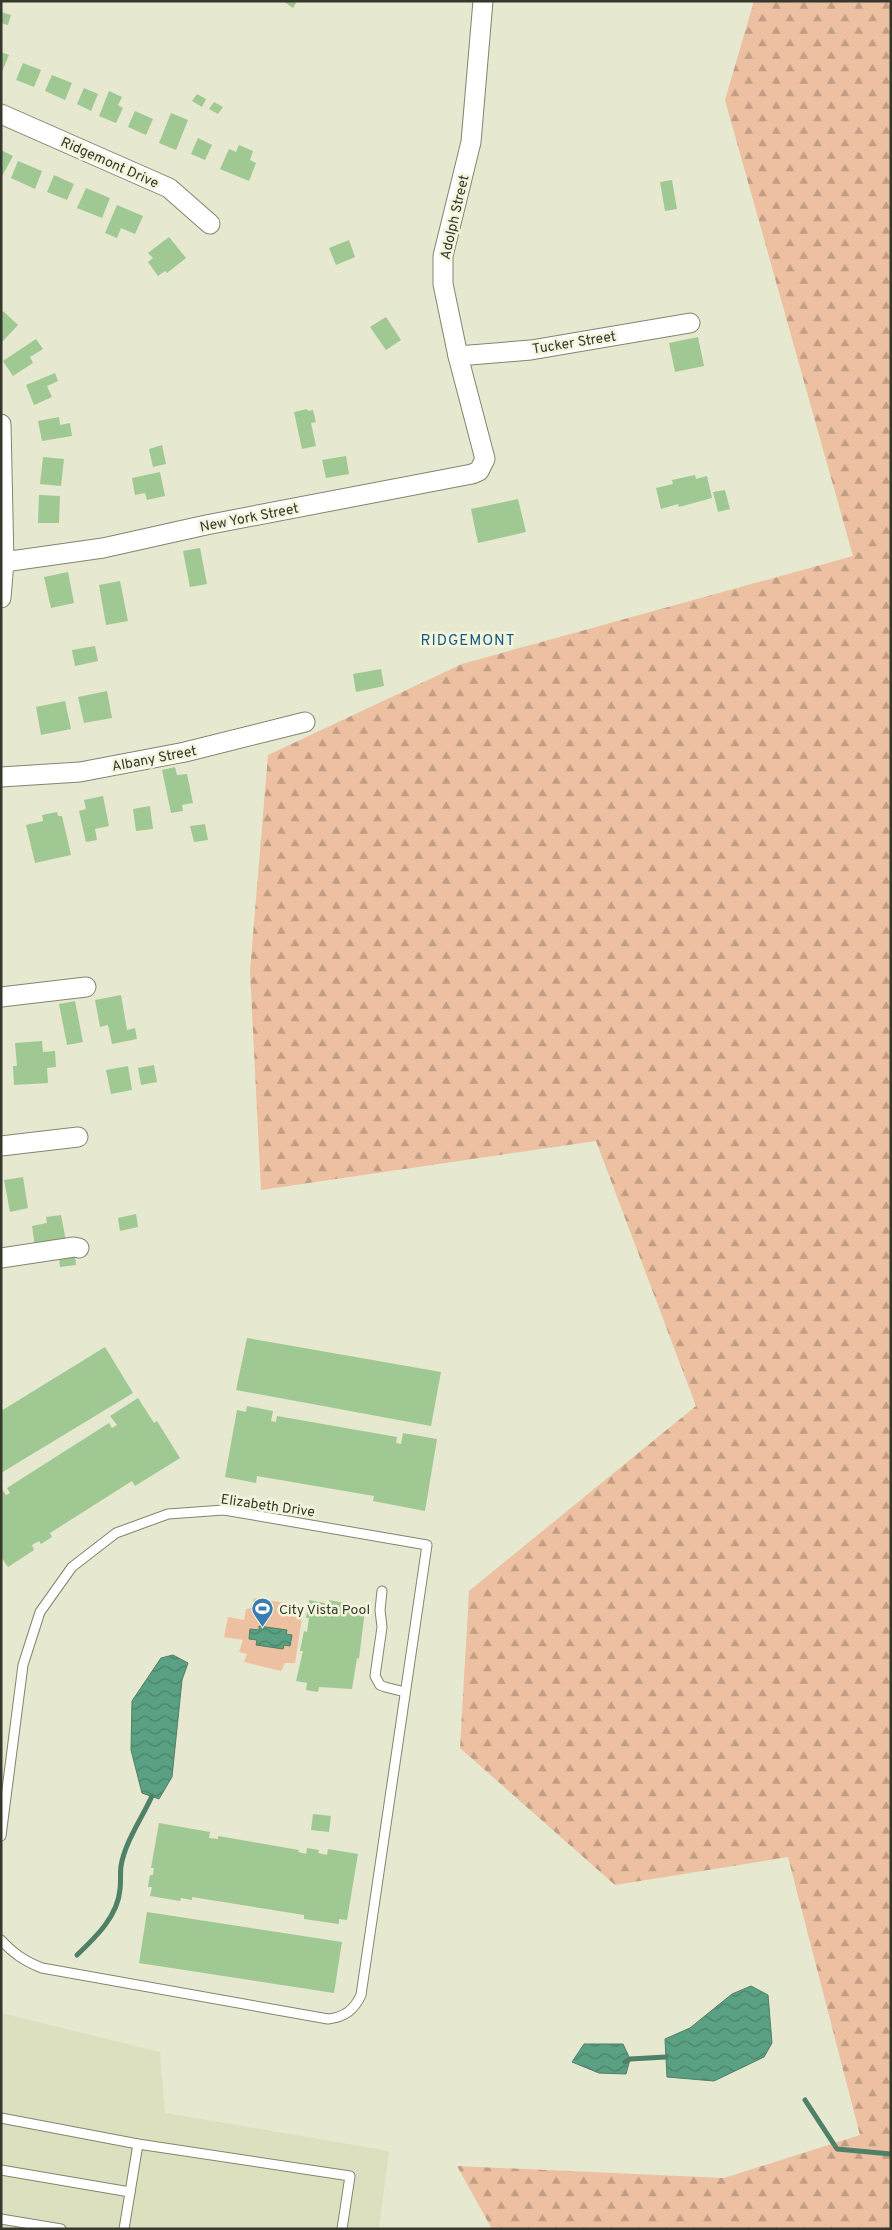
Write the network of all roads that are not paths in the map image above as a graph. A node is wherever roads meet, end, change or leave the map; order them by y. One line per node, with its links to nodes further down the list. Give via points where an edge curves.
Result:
1 (483, 1): 5 (street, Adolph Street, via 471,142 442,256 443,284)
2 (1, 114): 3 (street, Ridgemont Drive, via 169,188)
3 (210, 224)
4 (690, 323): 5 (street, Tucker Street, via 531,350)
5 (458, 356): 7 (street, Adolph Street)
6 (1, 424): 8 (street)
7 (484, 459): 8 (street, New York Street, via 479,471 472,474 103,548)
8 (4, 562): 9 (street)
9 (1, 598)
10 (305, 722): 11 (street, Albany Street, via 185,752 80,772)
11 (1, 777)
12 (86, 987): 13 (street)
13 (1, 997)
14 (78, 1137): 15 (street)
15 (1, 1146)
16 (79, 1248): 17 (street, via 74,1246)
17 (1, 1258)
18 (382, 1591): 19 (lane, via 382,1627 375,1676 385,1687)
19 (405, 1692): 20 (lane, Elizabeth Drive, via 427,1545 224,1510 168,1514 116,1533 72,1567 40,1612 23,1665); 21 (lane, via 361,1995 349,2013 328,2019 42,1968 26,1962)
20 (1, 1836)
21 (1, 1940)
22 (1, 2118): 23 (lane)
23 (138, 2144): 25 (lane); 29 (lane, via 350,2176)
24 (1, 2170): 25 (lane)
25 (130, 2192): 28 (lane)
26 (1, 2219): 27 (lane)
27 (60, 2229)
28 (124, 2229)
29 (342, 2229)

